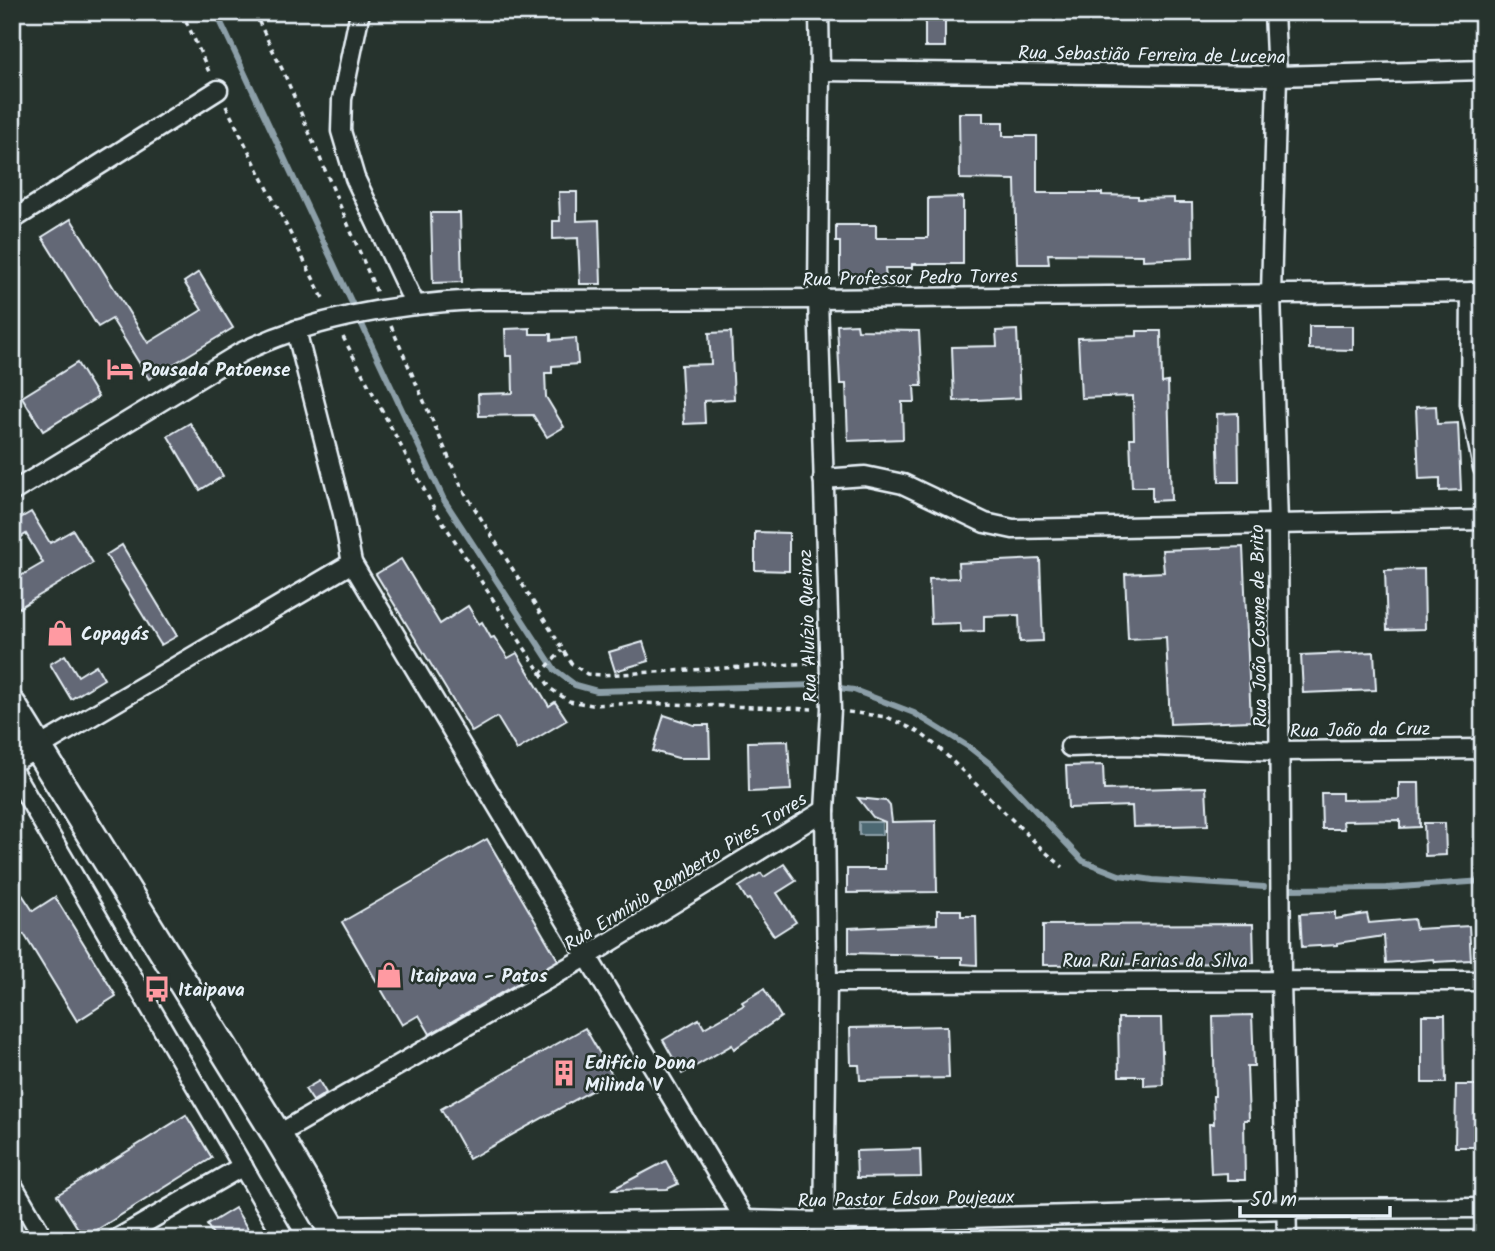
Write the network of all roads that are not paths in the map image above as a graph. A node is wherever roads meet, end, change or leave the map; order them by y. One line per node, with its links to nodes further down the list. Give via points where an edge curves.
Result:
1 (360, 12): 12 (street, via 342,99 341,131 355,178)
2 (819, 12): 5 (street, Rua Aluízio Queiroz)
3 (1274, 12): 6 (street, Rua João Cosme de Brito)
4 (1483, 70): 6 (street, Rua Sebastião Ferreira de Lucena)
5 (820, 71): 6 (street, Rua Sebastião Ferreira de Lucena); 11 (street, Rua Aluízio Queiroz)
6 (1277, 76): 10 (street, Rua João Cosme de Brito)
7 (218, 90): 8 (street)
8 (12, 220)
9 (1477, 292): 10 (street, Rua Professor Pedro Torres); 14 (street, via 1470,404)
10 (1272, 294): 11 (street, Rua Professor Pedro Torres); 18 (street, Rua João Cosme de Brito)
11 (818, 299): 12 (street, Rua Professor Pedro Torres, via 477,300); 15 (street, Rua Aluízio Queiroz)
12 (415, 305): 13 (street, Rua Professor Pedro Torres)
13 (296, 330): 16 (street, Rua Professor Pedro Torres, via 240,353); 19 (street)
14 (1483, 468)
15 (823, 479): 18 (street, via 865,476 903,484 985,523 1013,529); 27 (street, Rua Aluízio Queiroz, via 831,709)
16 (12, 492)
17 (1483, 520): 18 (street)
18 (1278, 524): 24 (street, Rua João Cosme de Brito)
19 (352, 563): 22 (street); 28 (street)
20 (12, 705): 22 (main road)
21 (1070, 747): 24 (street, Rua João da Cruz)
22 (37, 749): 25 (street); 32 (main road)
23 (1483, 749): 24 (street, Rua João da Cruz)
24 (1280, 751): 29 (street, Rua João Cosme de Brito)
25 (12, 763)
26 (12, 770): 33 (street)
27 (825, 810): 28 (street, Rua Ermínio Ramberto Pires Torres); 31 (street, Rua Aluízio Queiroz)
28 (586, 957): 32 (street, Rua Ermínio Ramberto Pires Torres); 37 (street)
29 (1281, 980): 30 (street, Rua Rui Farias da Silva); 31 (street, Rua Rui Farias da Silva); 36 (street, Rua João Cosme de Brito)
30 (1483, 981)
31 (827, 982): 38 (street, Rua Aluízio Queiroz)
32 (277, 1135): 39 (main road)
33 (243, 1166): 41 (street); 42 (street)
34 (12, 1184): 40 (street)
35 (1483, 1208): 36 (street, Rua Pastor Edson Poujeaux)
36 (1288, 1209): 38 (street, Rua Pastor Edson Poujeaux); 43 (street, Rua João Cosme de Brito)
37 (745, 1220): 38 (street, Rua Pastor Edson Poujeaux); 39 (street, Rua Pastor Edson Poujeaux)
38 (824, 1231)
39 (334, 1232)
40 (44, 1239)
41 (117, 1239)
42 (285, 1239)
43 (1287, 1239)

